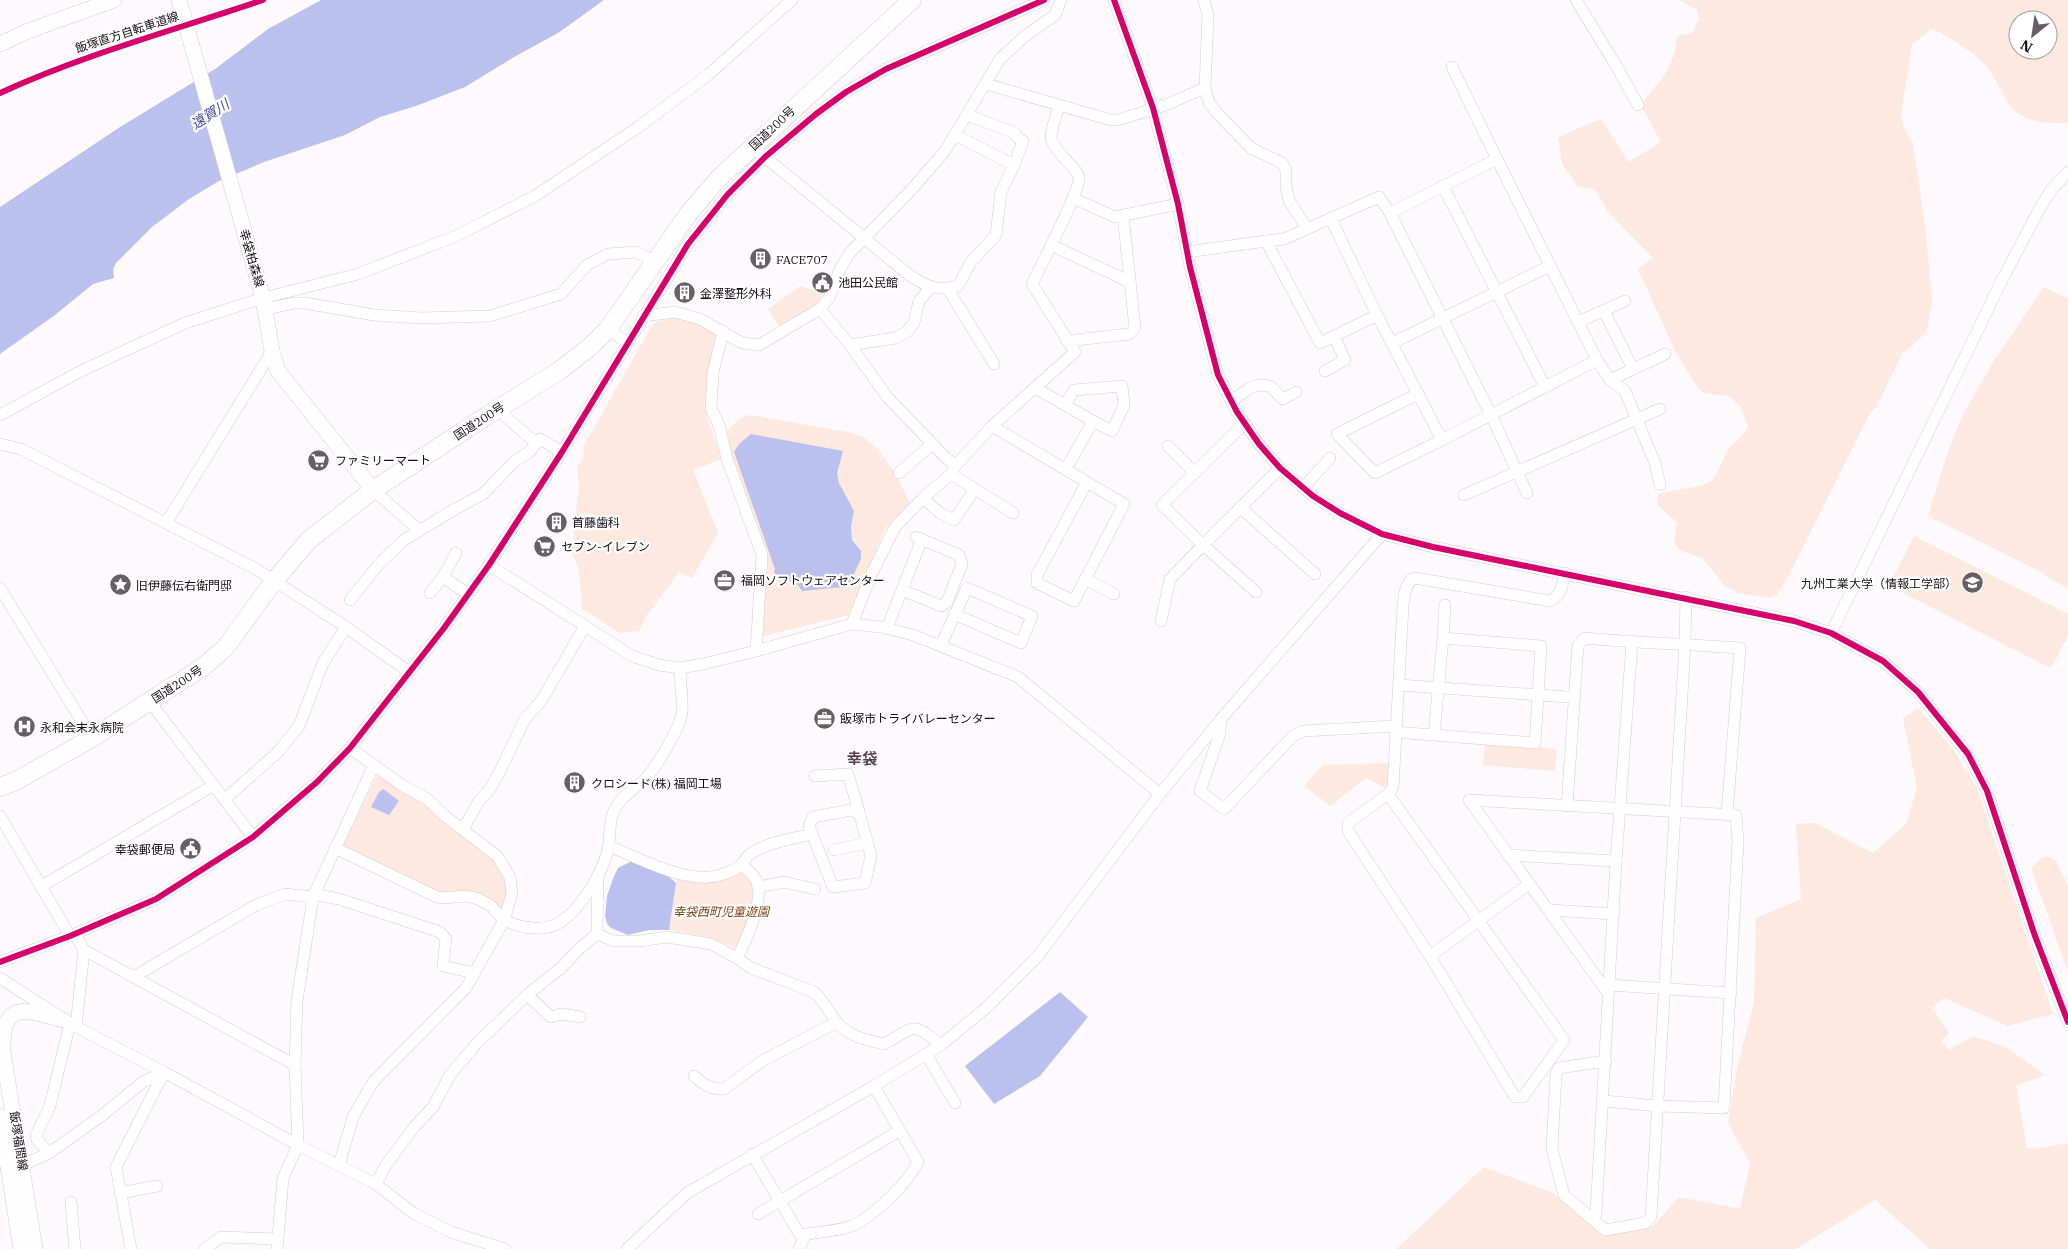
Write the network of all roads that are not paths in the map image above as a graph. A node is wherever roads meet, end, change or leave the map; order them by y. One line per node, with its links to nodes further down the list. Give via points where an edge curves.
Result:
1 (114, 0): 10 (main road)
2 (179, 0): 43 (main road, 幸袋柏森線)
3 (792, 0): 43 (street, via 708,74 637,128 535,196 456,236 358,274)
4 (912, 0): 12 (highway, 国道200号)
5 (1044, 0): 15 (street, via 886,69)
6 (1061, 0): 13 (street, via 1055,15 1000,58)
7 (1114, 0): 19 (street)
8 (1204, 0): 14 (street, via 1208,15)
9 (1576, 0): 17 (street)
10 (0, 44)
11 (1452, 67): 23 (street)
12 (826, 80): 15 (street); 16 (street); 22 (highway, 国道200号)
13 (986, 84): 18 (street); 20 (street)
14 (1205, 88): 19 (street); 32 (street, via 1216,112 1252,148 1282,163 1286,170 1289,200)
15 (846, 92): 16 (street)
16 (835, 100): 22 (street)
17 (1638, 105)
18 (1059, 106): 19 (street, via 1111,120); 27 (street, via 1051,137 1060,156 1080,178)
19 (1153, 108): 28 (street)
20 (968, 115): 21 (street); 24 (street, via 1015,133 1023,141)
21 (955, 134): 24 (street); 33 (street, via 918,182)
22 (759, 152): 33 (street); 37 (highway, 国道200号, via 719,178); 48 (street, via 688,244)
23 (1497, 159): 26 (street); 38 (street)
24 (1014, 165): 41 (street, via 1001,192 996,235 971,262 958,286)
25 (2068, 172): 128 (street, via 2041,206 2001,282)
26 (1443, 186): 29 (street); 42 (street)
27 (1073, 198): 30 (street, via 1115,217); 35 (street)
28 (1178, 204): 30 (street); 36 (street)
29 (1390, 213): 31 (street, via 1379,197); 49 (street)
30 (1123, 215): 39 (street)
31 (1331, 219): 32 (street); 47 (street)
32 (1307, 228): 34 (street, via 1284,238)
33 (863, 239): 40 (street); 45 (street, via 840,268 829,298)
34 (1266, 241): 36 (street); 53 (street, via 1320,343)
35 (1051, 245): 39 (street); 54 (street, via 1032,284)
36 (1187, 252): 69 (street, via 1218,375)
37 (654, 261): 43 (street, via 636,252 608,254 587,265 561,294 490,316 421,318 374,315); 51 (highway, 国道200号)
38 (1550, 266): 42 (street); 50 (street)
39 (1130, 282): 54 (street, via 1135,328 1129,334)
40 (930, 288): 41 (street); 57 (street, via 919,301 914,324 907,332 894,338)
41 (948, 289): 61 (street)
42 (1497, 292): 49 (street); 65 (street)
43 (263, 299): 58 (main road, 幸袋柏森線); 73 (street, via 185,323 81,371)
44 (1625, 301): 46 (street)
45 (820, 309): 52 (street, via 759,345 742,343); 57 (street)
46 (1604, 311): 50 (street); 62 (street)
47 (1377, 315): 53 (street); 56 (street)
48 (644, 316): 52 (street, via 675,312); 55 (street)
49 (1443, 319): 56 (street); 74 (street)
50 (1578, 322): 60 (street)
51 (608, 329): 55 (street); 71 (highway, 国道200号, via 559,371)
52 (723, 331): 133 (street, via 713,372 711,408 762,555)
53 (1334, 336): 63 (street, via 1346,360)
54 (1067, 340): 66 (street, via 1074,352)
55 (627, 343): 84 (street)
56 (1392, 344): 68 (street)
57 (850, 345): 82 (street, via 888,398)
58 (272, 351): 96 (main road, 幸袋柏森線, via 278,371); 102 (street)
59 (1665, 354): 62 (street)
60 (1597, 360): 64 (street); 65 (street)
61 (994, 364)
62 (1632, 369): 64 (street)
63 (1325, 371)
64 (1610, 380): 75 (street, via 1625,391)
65 (1545, 387): 74 (street)
66 (1034, 388): 70 (street); 78 (street)
67 (1296, 392): 69 (street, via 1283,399 1273,388 1263,384)
68 (1418, 394): 79 (street); 79 (street, via 1337,434 1374,474)
69 (1231, 401): 77 (street)
70 (1065, 405): 76 (street); 76 (street, via 1074,390 1122,386 1124,405 1112,432)
71 (500, 407): 80 (street); 96 (highway, 国道200号)
72 (1660, 409): 75 (street)
73 (0, 415)
74 (1491, 415): 79 (street); 90 (street)
75 (1637, 419): 90 (street); 93 (street, via 1655,463)
76 (1093, 421): 88 (street)
77 (1245, 424): 86 (street); 91 (street)
78 (992, 426): 87 (street); 88 (street)
79 (1442, 440)
80 (536, 443): 84 (street, via 540,439); 103 (street, via 483,494)
81 (0, 444): 102 (street, via 21,449)
82 (932, 444): 87 (street); 89 (street)
83 (1168, 446): 91 (street)
84 (562, 452): 107 (street)
85 (1330, 458): 94 (street)
86 (1280, 468): 94 (street); 100 (street)
87 (953, 470): 95 (street); 99 (street)
88 (1066, 470): 92 (street)
89 (899, 472)
90 (1517, 472): 97 (street); 98 (street)
91 (1195, 473): 105 (street, via 1162,505)
92 (1087, 482): 111 (street, via 1124,504); 111 (street, via 1037,575 1037,583 1074,601)
93 (1660, 485)
94 (1303, 488): 104 (street, via 1340,513)
95 (975, 489): 99 (street, via 954,520); 101 (street)
96 (373, 490): 103 (street); 112 (highway, 国道200号, via 309,540)
97 (1527, 493)
98 (1464, 495)
99 (923, 498): 124 (street, via 888,538)
100 (1241, 508): 105 (street); 109 (street)
101 (1013, 513)
102 (166, 523): 112 (street)
103 (420, 530): 120 (street, via 380,563)
104 (1382, 534): 108 (street); 141 (street)
105 (1203, 545): 115 (street); 123 (street, via 1170,579)
106 (456, 553): 110 (street)
107 (489, 565): 117 (street); 125 (street)
108 (1565, 573): 119 (street); 136 (street, via 1561,591 1550,601 1415,578 1410,580 1403,606)
109 (1315, 574)
110 (442, 577): 116 (street); 117 (street)
111 (1085, 579): 118 (street)
112 (274, 581): 126 (street); 140 (highway, 国道200号, via 225,648 203,667)
113 (1, 590): 144 (street)
114 (902, 590): 114 (street, via 919,538 959,555 962,564 947,602 941,606); 127 (street)
115 (1256, 592)
116 (430, 593)
117 (468, 594): 135 (street)
118 (1114, 594)
119 (1686, 597): 128 (street, via 1794,620); 131 (street)
120 (350, 600)
121 (1445, 605): 129 (street)
122 (954, 614): 122 (street, via 967,588 1032,616 1021,643); 132 (street)
123 (1161, 621)
124 (852, 624): 127 (street); 133 (street)
125 (584, 626): 134 (street, via 632,656); 159 (street, via 541,701 525,720 501,770)
126 (346, 627): 135 (street); 152 (street, via 323,663 299,726 278,752)
127 (887, 628): 132 (street)
128 (1831, 633): 194 (street, via 1883,661 1918,692 1968,754 1987,791 2035,936)
129 (1442, 638): 137 (street); 138 (street, via 1541,646)
130 (1632, 643): 131 (street); 153 (street, via 1585,638 1578,645); 154 (street)
131 (1686, 644): 155 (street); 156 (street, via 1740,648)
132 (940, 645): 150 (street, via 1018,677)
133 (756, 651): 134 (street)
134 (680, 668): 163 (street, via 682,715 652,772 621,799 614,812)
135 (409, 672): 145 (street)
136 (1399, 685): 137 (street); 142 (street)
137 (1438, 688): 138 (street); 143 (street)
138 (1538, 695): 139 (street); 143 (street, via 1535,743)
139 (1568, 697)
140 (150, 702): 144 (highway, 国道200号); 148 (street)
141 (1221, 719): 142 (street, via 1219,736 1200,791 1224,808 1293,736 1303,731); 150 (street)
142 (1395, 729): 143 (street); 151 (street, via 1393,786)
143 (1434, 736)
144 (92, 738): 149 (highway, 国道200号, via 16,782)
145 (350, 748): 146 (street); 161 (street, via 317,782)
146 (374, 765): 159 (street, via 426,798); 164 (street)
147 (815, 776): 157 (street, via 848,774)
148 (214, 785): 152 (street); 171 (street)
149 (0, 787)
150 (1160, 794): 197 (street, via 1037,957 986,1008)
151 (1388, 794): 178 (street); 182 (street, via 1348,823 1348,831)
152 (225, 800): 161 (street)
153 (1567, 806): 154 (street); 166 (street, via 1468,800)
154 (1621, 808): 155 (street); 167 (street)
155 (1675, 812): 156 (street); 188 (street)
156 (1727, 814): 190 (street, via 1736,815 1738,841)
157 (860, 815): 160 (street, via 851,810 813,817 809,826); 162 (street)
158 (0, 816): 171 (street)
159 (464, 829): 177 (street, via 497,856 510,877 512,894)
160 (812, 834): 162 (street, via 833,886 865,883 871,856); 168 (street, via 765,847 745,858)
161 (253, 836): 180 (street, via 156,899)
162 (868, 843): 165 (street)
163 (609, 846): 168 (street, via 660,867 698,878 725,874); 169 (street)
164 (334, 848): 174 (street); 177 (street, via 438,898 473,897 491,906)
165 (834, 850)
166 (1507, 855): 167 (street); 170 (street)
167 (1616, 861): 176 (street)
168 (742, 865): 172 (street, via 754,875)
169 (598, 873): 177 (street, via 582,900 563,921 534,929); 179 (street)
170 (1529, 884): 175 (street); 178 (street)
171 (40, 887): 180 (street)
172 (758, 887): 173 (street, via 784,882); 183 (street, via 749,935)
173 (815, 889)
174 (313, 895): 185 (street, via 339,899 440,932 446,939 443,966); 186 (street, via 285,894 256,905); 200 (street, via 298,1001)
175 (1549, 910): 176 (street); 189 (street)
176 (1614, 914): 189 (street)
177 (504, 920): 185 (street)
178 (1478, 921): 182 (street); 182 (street, via 1564,1040 1523,1097 1515,1096)
179 (597, 934): 183 (street, via 614,941 666,937 698,941); 191 (street)
180 (73, 935): 181 (street); 184 (street)
181 (84, 950): 186 (street); 195 (street)
182 (1430, 956)
183 (737, 958): 193 (street, via 751,968 814,992)
184 (0, 962)
185 (474, 974): 212 (street, via 454,1001 373,1082 353,1117)
186 (135, 976): 200 (street)
187 (0, 978): 195 (street)
188 (1665, 988): 189 (street); 190 (street); 206 (street)
189 (1608, 989): 199 (street)
190 (1731, 993): 206 (street, via 1724,1108)
191 (527, 995): 192 (street, via 551,1017 561,1014); 214 (street, via 477,1043 450,1075 433,1107 386,1165)
192 (580, 1018)
193 (836, 1022): 197 (street, via 851,1034 884,1044 909,1028 915,1028); 202 (street, via 762,1061 724,1089 716,1090)
194 (2068, 1022)
195 (69, 1023): 196 (main road, 飯塚福間線, via 24,1010 6,1022); 201 (street); 210 (street, via 50,1106 36,1135)
196 (2, 1040): 213 (main road, 飯塚福間線)
197 (941, 1045): 198 (street)
198 (926, 1054): 203 (street); 205 (street)
199 (1606, 1061): 204 (street); 220 (street, via 1560,1068 1556,1074 1552,1149 1564,1195)
200 (295, 1065): 209 (street)
201 (164, 1072): 209 (street); 210 (street, via 142,1082); 216 (street, via 116,1167)
202 (694, 1076)
203 (874, 1086): 208 (street); 211 (street)
204 (1604, 1101): 206 (street); 220 (street, via 1596,1213)
205 (954, 1103)
206 (1658, 1106): 220 (street, via 1651,1217 1645,1223 1605,1230)
207 (0, 1116): 213 (main road, 飯塚福間線)
208 (899, 1131): 217 (street); 221 (street, via 918,1162 893,1196 853,1226)
209 (298, 1145): 212 (street); 222 (street, via 283,1178)
210 (49, 1154): 213 (street)
211 (752, 1154): 217 (street); 230 (street, via 687,1193)
212 (339, 1165): 214 (street)
213 (10, 1169): 224 (main road, 飯塚福間線); 225 (main road, 飯塚福間線)
214 (376, 1184): 223 (street, via 413,1213)
215 (157, 1186): 216 (street)
216 (120, 1193): 227 (street)
217 (779, 1201): 219 (street); 221 (street, via 800,1235)
218 (71, 1202): 226 (street)
219 (758, 1214)
220 (1592, 1219)
221 (806, 1234): 231 (street)
222 (277, 1244): 228 (street, via 221,1238)
223 (479, 1245): 229 (street)
224 (21, 1249)
225 (35, 1249)
226 (75, 1249)
227 (131, 1249)
228 (205, 1249)
229 (505, 1249)
230 (627, 1249)
231 (799, 1249)

